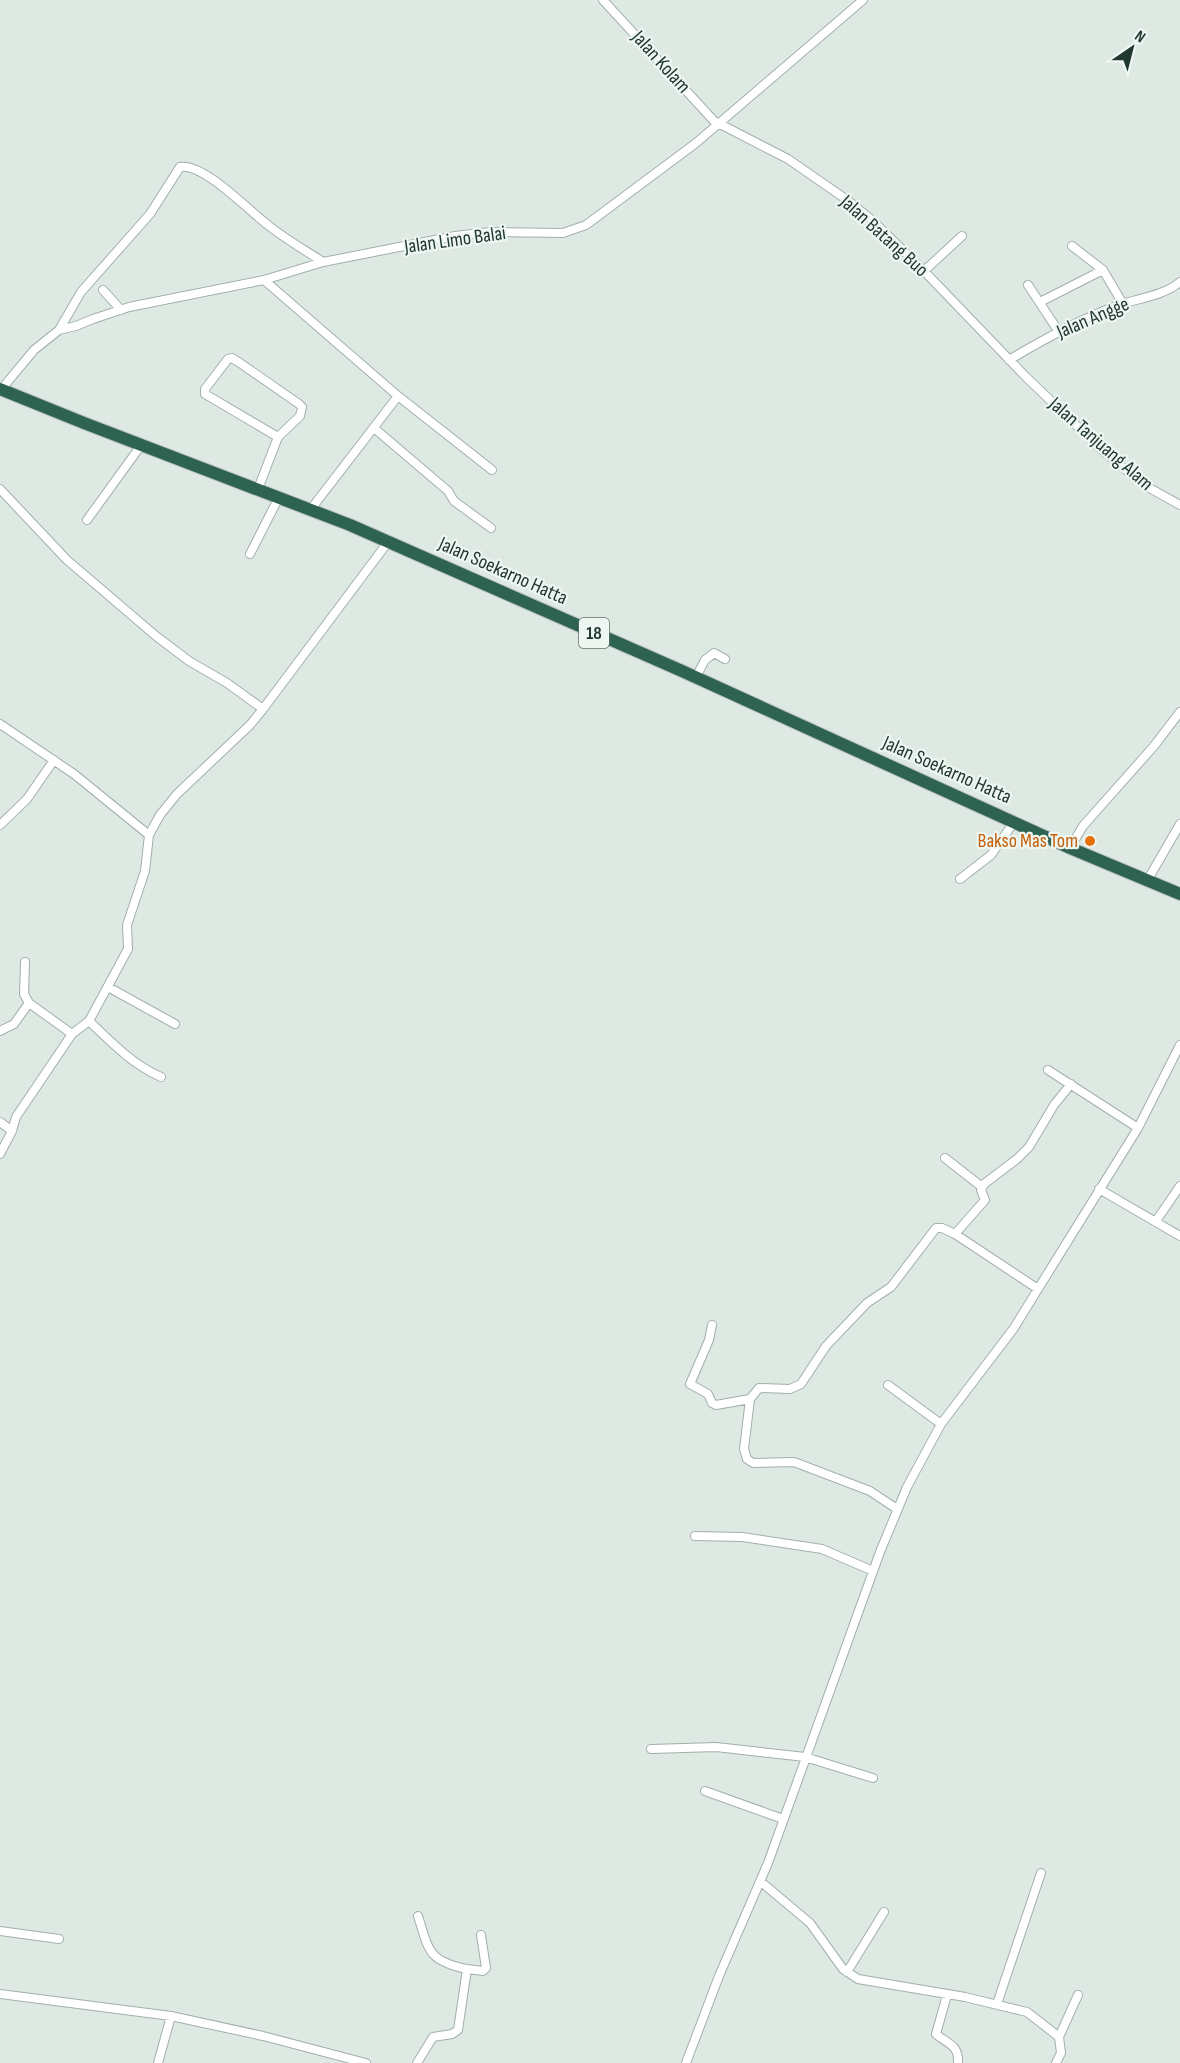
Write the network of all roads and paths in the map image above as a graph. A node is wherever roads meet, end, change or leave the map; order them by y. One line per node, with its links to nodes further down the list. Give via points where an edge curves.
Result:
1 (603, 0): 3 (street, Jalan Kolam)
2 (863, 0): 3 (street, Jalan Limo Balai)
3 (718, 124): 6 (street, Jalan Limo Balai, via 596,219 575,230 474,233); 8 (street, Jalan Batang Buo, via 788,159 850,202)
4 (962, 236): 8 (street)
5 (1072, 246): 7 (street)
6 (323, 262): 9 (street, Jalan Limo Balai); 16 (street, via 267,225 242,201 185,165 150,214 81,292)
7 (1103, 270): 13 (street); 14 (street)
8 (924, 271): 18 (street, Jalan Batang Buo)
9 (264, 280): 15 (street, Jalan Limo Balai); 21 (street)
10 (1180, 282): 14 (street, Jalan Angge, via 1161,293)
11 (1028, 285): 13 (street)
12 (103, 290): 15 (street)
13 (1040, 302): 17 (street)
14 (1123, 304): 17 (street, Jalan Angge)
15 (121, 310): 16 (street, Jalan Limo Balai)
16 (59, 330): 20 (street, Jalan Limo Balai, via 34,350)
17 (1059, 332): 18 (street, Jalan Angge)
18 (1009, 360): 19 (street, Jalan Batang Buo)
19 (1026, 377): 29 (street, Jalan Tanjuang Alam, via 1129,473)
20 (1, 390): 24 (highway, Jalan Soekarno Hatta / 18)
21 (398, 396): 22 (street); 25 (street)
22 (374, 428): 30 (street); 32 (street, via 448,491 454,501)
23 (278, 437): 23 (street, via 300,417 302,407 240,363 228,359 205,394); 27 (street)
24 (142, 444): 27 (highway, Jalan Soekarno Hatta / 18); 31 (street)
25 (492, 470)
26 (0, 489): 37 (street, via 67,560 156,636 189,662)
27 (258, 489): 28 (highway, Jalan Soekarno Hatta / 18)
28 (279, 497): 30 (highway, Jalan Soekarno Hatta / 18); 34 (street)
29 (1180, 505)
30 (311, 509): 33 (highway, Jalan Soekarno Hatta / 18)
31 (87, 520)
32 (491, 528)
33 (388, 542): 36 (highway, Jalan Soekarno Hatta / 18); 37 (street)
34 (250, 554)
35 (725, 659): 36 (street, via 710,655)
36 (696, 677): 42 (highway, Jalan Soekarno Hatta / 18)
37 (264, 709): 44 (street, via 177,794)
38 (1180, 712): 45 (street, via 1083,826)
39 (0, 724): 40 (street)
40 (54, 760): 41 (street, via 27,800); 44 (street)
41 (2, 821)
42 (1014, 822): 45 (highway, Jalan Soekarno Hatta / 18); 46 (street, via 991,855)
43 (1180, 824): 47 (street)
44 (149, 835): 50 (street, via 145,871 127,925 128,949)
45 (1070, 848): 47 (highway, Jalan Soekarno Hatta / 18)
46 (960, 879)
47 (1147, 881): 48 (highway, Jalan Soekarno Hatta / 18)
48 (1180, 894)
49 (25, 962): 51 (street, via 24,994)
50 (108, 987): 52 (street); 53 (street)
51 (29, 1003): 54 (street, via 14,1024); 55 (street)
52 (89, 1021): 55 (street); 58 (street, via 123,1054)
53 (175, 1024)
54 (0, 1031)
55 (72, 1034): 62 (street, via 16,1118)
56 (1180, 1045): 61 (street)
57 (1048, 1070): 59 (street)
58 (162, 1077)
59 (1071, 1084): 61 (street); 66 (street, via 1029,1147)
60 (0, 1122): 62 (street)
61 (1138, 1128): 67 (street)
62 (12, 1131): 63 (street)
63 (0, 1154)
64 (945, 1158): 66 (street)
65 (1180, 1186): 68 (street)
66 (982, 1187): 69 (street, via 985,1200)
67 (1099, 1189): 68 (street); 71 (street)
68 (1156, 1221): 70 (street)
69 (955, 1234): 71 (street); 74 (street, via 936,1228 891,1287 867,1303 826,1346 801,1384 790,1389 759,1388)
70 (1180, 1236)
71 (1038, 1289): 75 (street, via 1014,1328)
72 (712, 1325): 74 (street, via 690,1384 708,1394 716,1405)
73 (888, 1385): 75 (street)
74 (750, 1399): 76 (street, via 744,1449 747,1459 753,1463 794,1462 870,1491)
75 (940, 1424): 76 (street)
76 (897, 1509): 78 (street)
77 (695, 1536): 78 (street, via 741,1537 822,1549)
78 (873, 1571): 80 (street)
79 (651, 1749): 80 (street, via 716,1747)
80 (805, 1757): 81 (street); 83 (street)
81 (873, 1778)
82 (705, 1791): 83 (street)
83 (783, 1820): 85 (street)
84 (1041, 1873): 96 (street)
85 (760, 1881): 92 (street, via 810,1923); 103 (street)
86 (884, 1912): 92 (street)
87 (418, 1916): 91 (street, via 428,1950 435,1957)
88 (0, 1931): 90 (street)
89 (481, 1935): 91 (street, via 486,1968)
90 (59, 1939)
91 (467, 1969): 102 (street, via 458,2030 433,2037)
92 (848, 1972): 94 (street, via 864,1981)
93 (0, 1994): 97 (street)
94 (947, 1995): 96 (street); 104 (street, via 936,2034 955,2046)
95 (1078, 1995): 98 (street)
96 (997, 2004): 98 (street, via 1027,2012)
97 (171, 2016): 99 (street); 100 (street)
98 (1059, 2037): 105 (street, via 1061,2054)
99 (351, 2061): 101 (street)
100 (158, 2063)
101 (366, 2063)
102 (417, 2063)
103 (686, 2063)
104 (958, 2063)
105 (1056, 2063)

